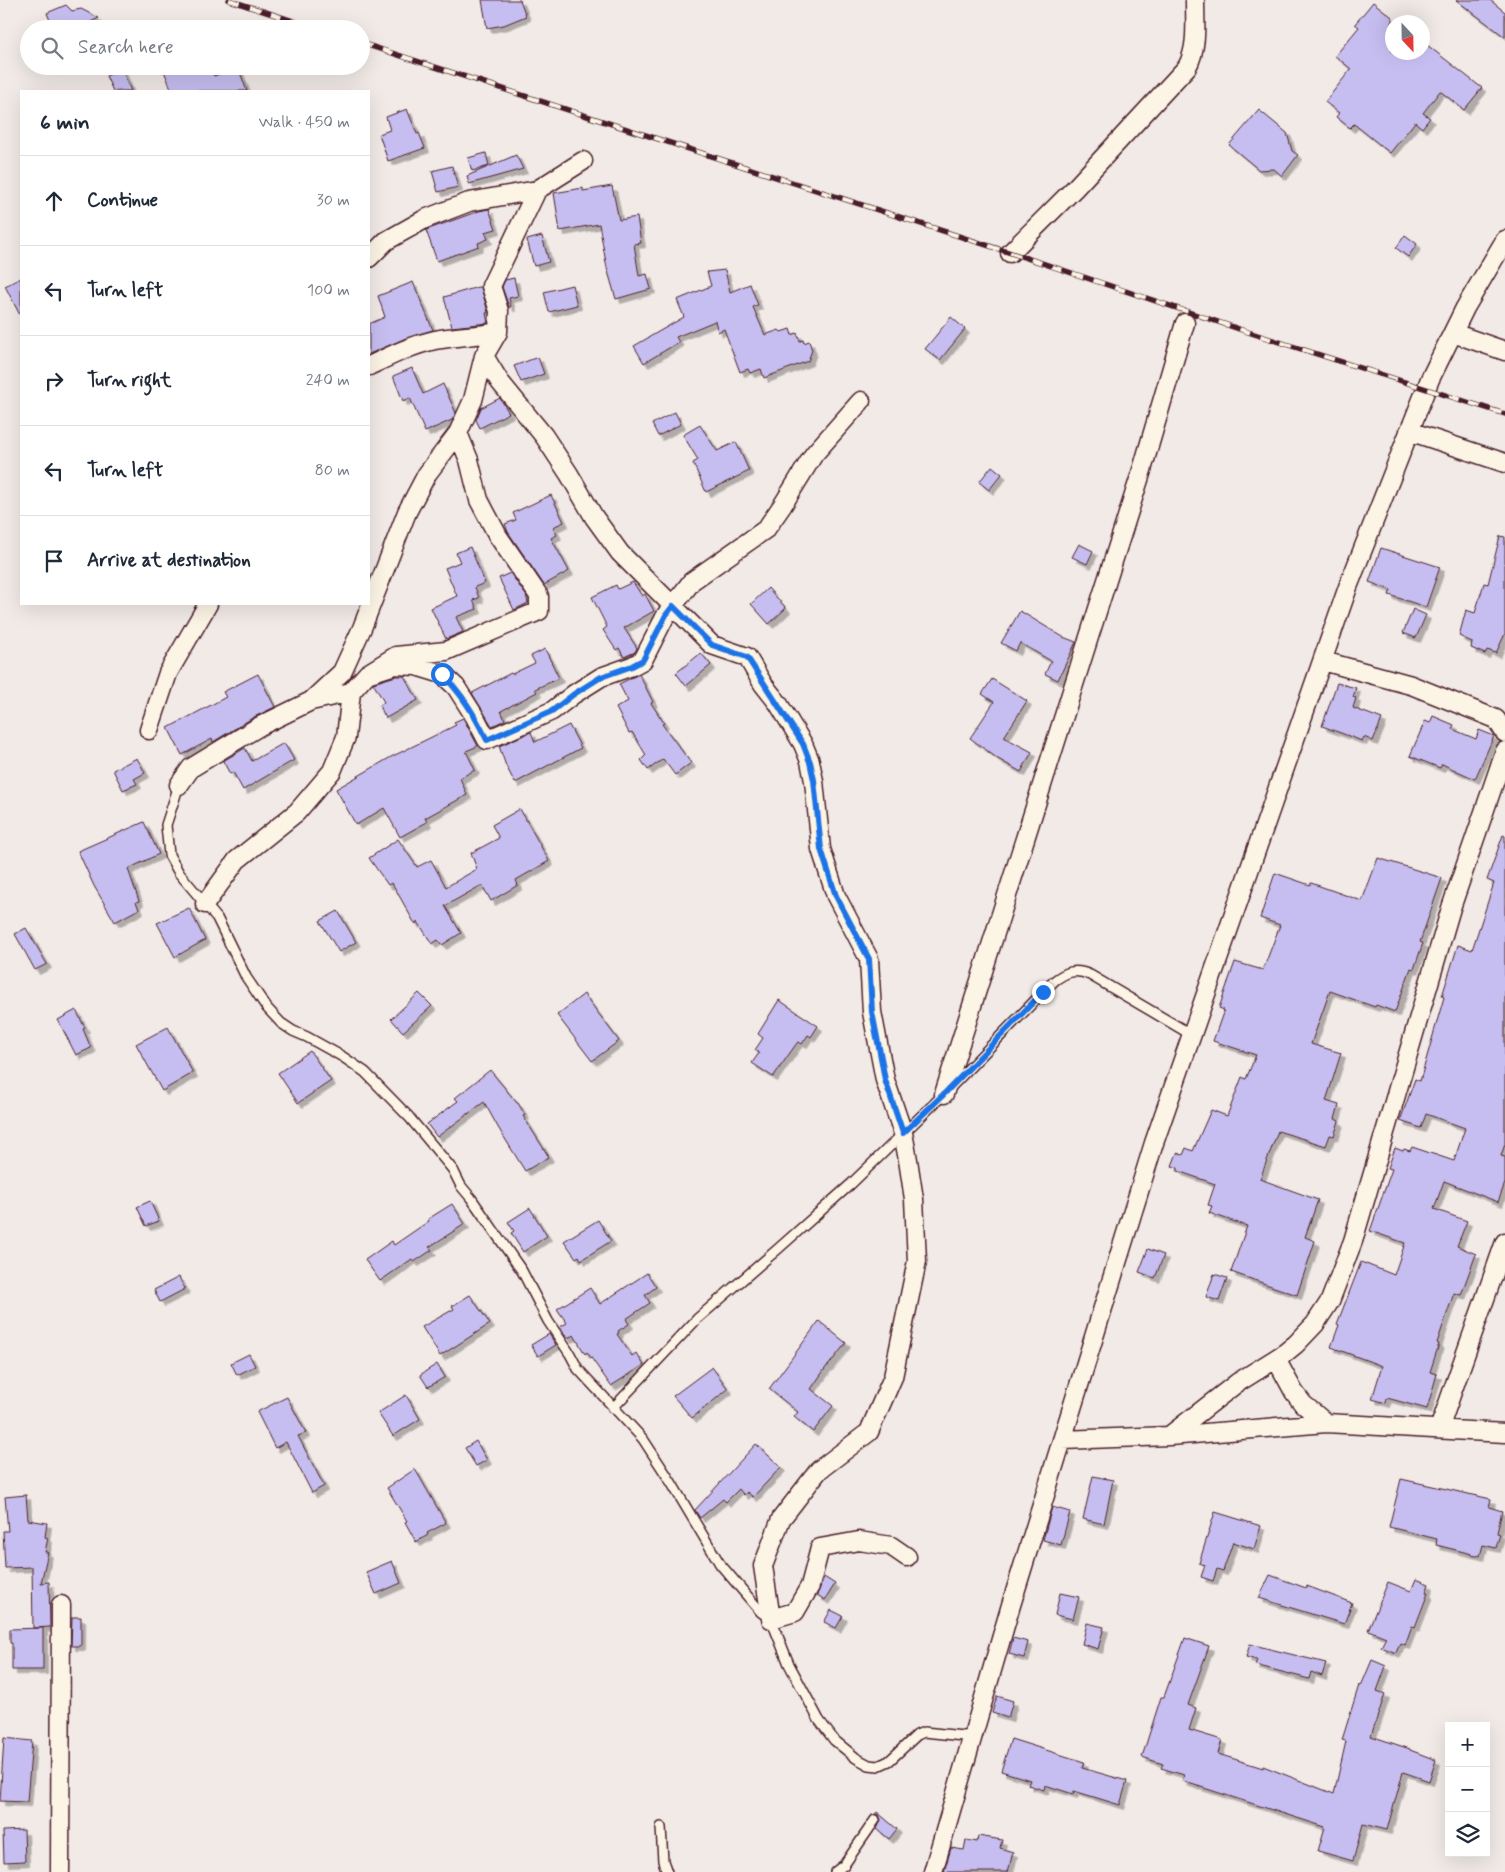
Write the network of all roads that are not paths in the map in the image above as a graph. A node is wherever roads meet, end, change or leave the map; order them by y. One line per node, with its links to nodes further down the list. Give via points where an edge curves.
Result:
1 (1195, 0): 5 (street, via 1192,58 1187,67)
2 (583, 161): 3 (street)
3 (537, 190): 6 (street, via 469,202 425,218 386,241); 8 (street, via 491,286 499,311)
4 (1505, 240): 9 (street)
5 (1010, 253)
6 (370, 257)
7 (1185, 322): 29 (street, via 1142,470)
8 (498, 332): 11 (street); 12 (street, via 435,340)
9 (1453, 333): 10 (street); 14 (street)
10 (1505, 351)
11 (484, 356): 15 (street, via 473,400); 18 (street, via 500,382 544,436 620,553)
12 (370, 366)
13 (861, 401): 18 (street, via 814,454 766,529 692,581)
14 (1409, 431): 16 (street); 19 (street)
15 (458, 433): 20 (street, via 479,500 498,536 539,596 539,611 446,651 396,656); 22 (street, via 427,474 407,512 342,672)
16 (1505, 463)
17 (207, 605): 23 (street, via 168,673)
18 (673, 606): 20 (street, via 643,660 601,677 552,711 487,740 456,687 442,674 416,666 394,665); 30 (street, via 712,645 747,657 803,744 814,780 821,849 836,896 869,959 872,1012 885,1080)
19 (1323, 662): 24 (street, via 1411,685 1496,719); 28 (street)
20 (368, 674): 21 (street)
21 (351, 692): 22 (street); 27 (street, via 346,737 332,771 297,812 237,860)
22 (311, 701): 26 (street, via 260,726 191,768)
23 (149, 730)
24 (1505, 733)
25 (1505, 751): 32 (street, via 1451,908 1353,1241 1330,1301 1315,1324)
26 (178, 785): 27 (lane, via 166,826 169,855 179,873)
27 (205, 904): 33 (lane, via 217,918 246,978 271,1013 293,1031 365,1072 453,1170 522,1271 578,1369)
28 (1192, 1035): 29 (lane, via 1090,975 1067,972 1054,981); 38 (street, via 1154,1143)
29 (944, 1094): 30 (lane)
30 (903, 1133): 33 (lane, via 779,1248 697,1318); 41 (street, via 914,1198 917,1260 893,1378 869,1432 819,1470 781,1519 763,1566)
31 (1505, 1242): 35 (street)
32 (1276, 1359): 34 (street, via 1294,1392); 37 (street, via 1237,1383)
33 (613, 1408): 41 (lane, via 643,1439 720,1564 761,1612)
34 (1326, 1423): 35 (street); 37 (street)
35 (1439, 1429): 36 (street)
36 (1505, 1433)
37 (1169, 1436): 38 (street)
38 (1062, 1440): 42 (street)
39 (907, 1557): 41 (street, via 891,1546 859,1541 820,1548 810,1586 795,1612)
40 (61, 1605): 45 (street)
41 (771, 1619): 42 (lane, via 789,1664 819,1720 834,1740 856,1758 878,1766 889,1761 916,1735 924,1732)
42 (973, 1737): 48 (street)
43 (876, 1820): 47 (lane, via 844,1865)
44 (661, 1827): 46 (lane)
45 (60, 1872)
46 (666, 1872)
47 (835, 1872)
48 (933, 1872)

